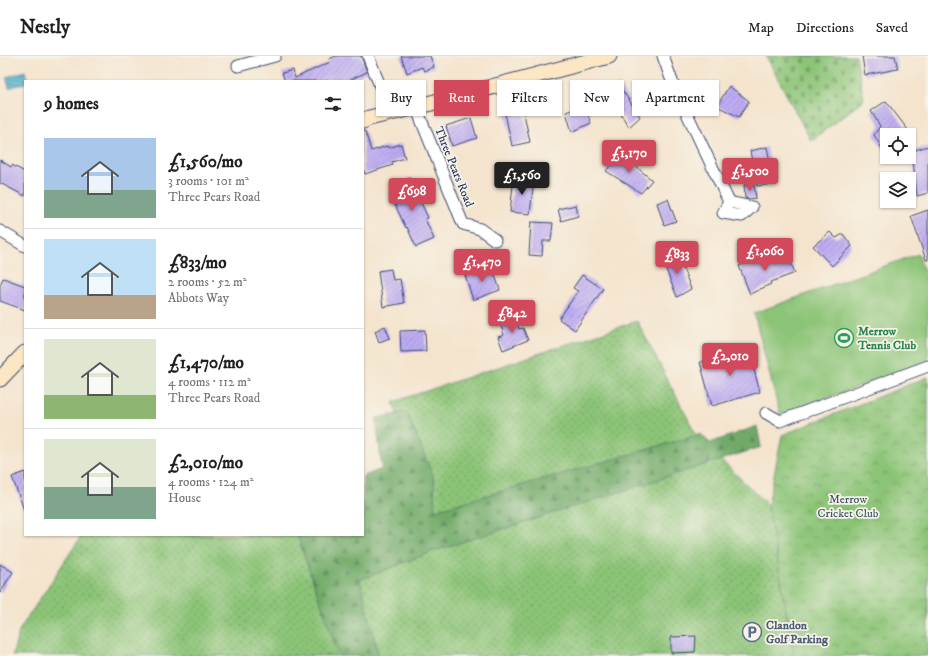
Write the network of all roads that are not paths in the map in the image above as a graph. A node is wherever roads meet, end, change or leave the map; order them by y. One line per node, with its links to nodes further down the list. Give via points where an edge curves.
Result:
1 (275, 56): 5 (street)
2 (368, 56): 6 (street)
3 (609, 56): 7 (street)
4 (663, 56): 11 (street, via 673,84)
5 (238, 66)
6 (377, 80)
7 (426, 104)
8 (377, 116): 10 (street)
9 (420, 116): 13 (street, Three Pears Road, via 463,224 480,229)
10 (364, 121)
11 (729, 202)
12 (0, 231): 14 (street)
13 (495, 240)
14 (24, 245)
15 (24, 354): 17 (street)
16 (928, 366): 18 (street, via 780,421)
17 (0, 379)
18 (766, 413)

